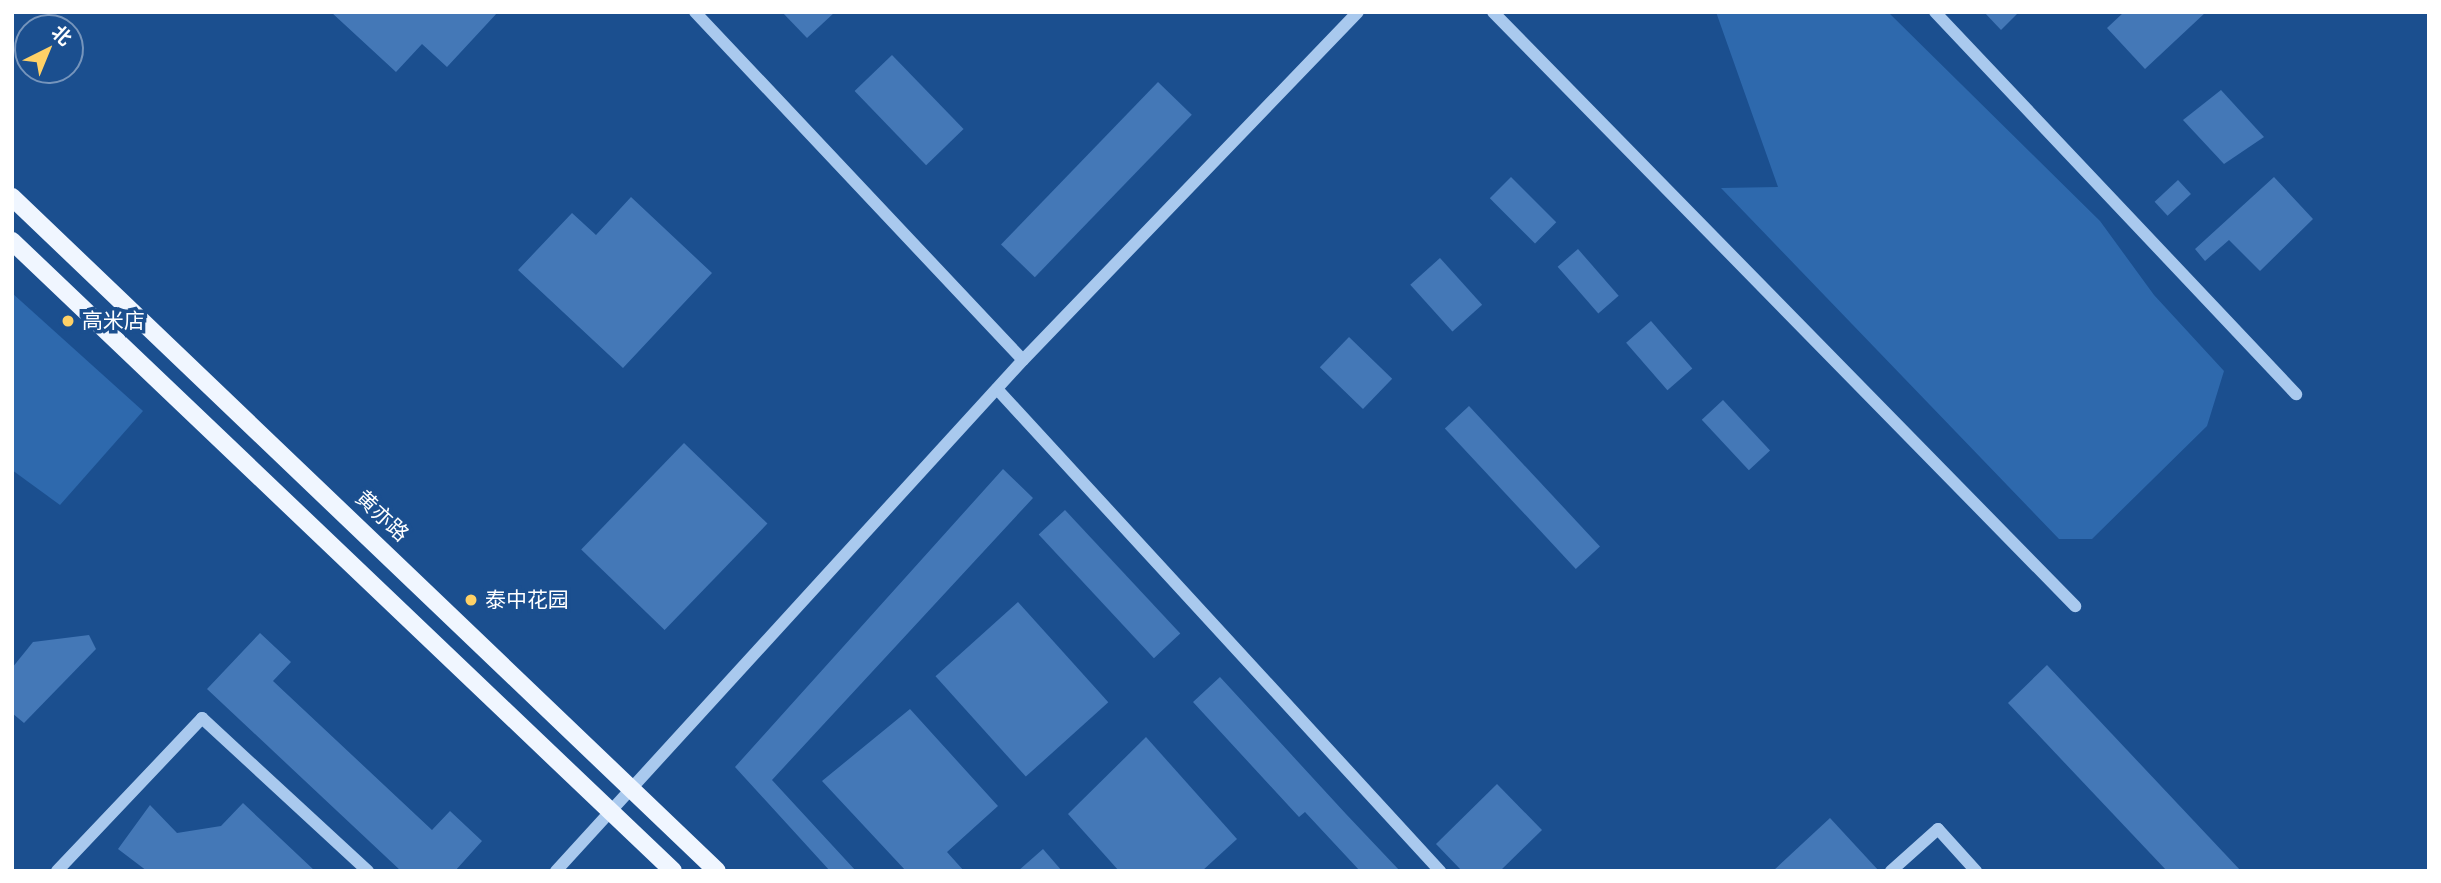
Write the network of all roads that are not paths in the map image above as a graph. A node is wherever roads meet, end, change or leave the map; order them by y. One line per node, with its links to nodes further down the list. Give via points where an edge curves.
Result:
1 (695, 12): 7 (street)
2 (1358, 12): 7 (street)
3 (1493, 12): 10 (street)
4 (1935, 12): 9 (street)
5 (12, 197): 11 (main road, 黄亦路)
6 (12, 241): 12 (main road)
7 (1023, 360): 8 (street)
8 (997, 389): 11 (street); 18 (street)
9 (2296, 394)
10 (2075, 606)
11 (635, 787): 12 (street); 17 (main road, 黄亦路)
12 (614, 810): 15 (street); 16 (main road)
13 (57, 871): 14 (street, via 202,718)
14 (368, 871)
15 (556, 871)
16 (673, 871)
17 (717, 871)
18 (1440, 871)
19 (1891, 871): 20 (street, via 1938,829)
20 (1976, 871)

